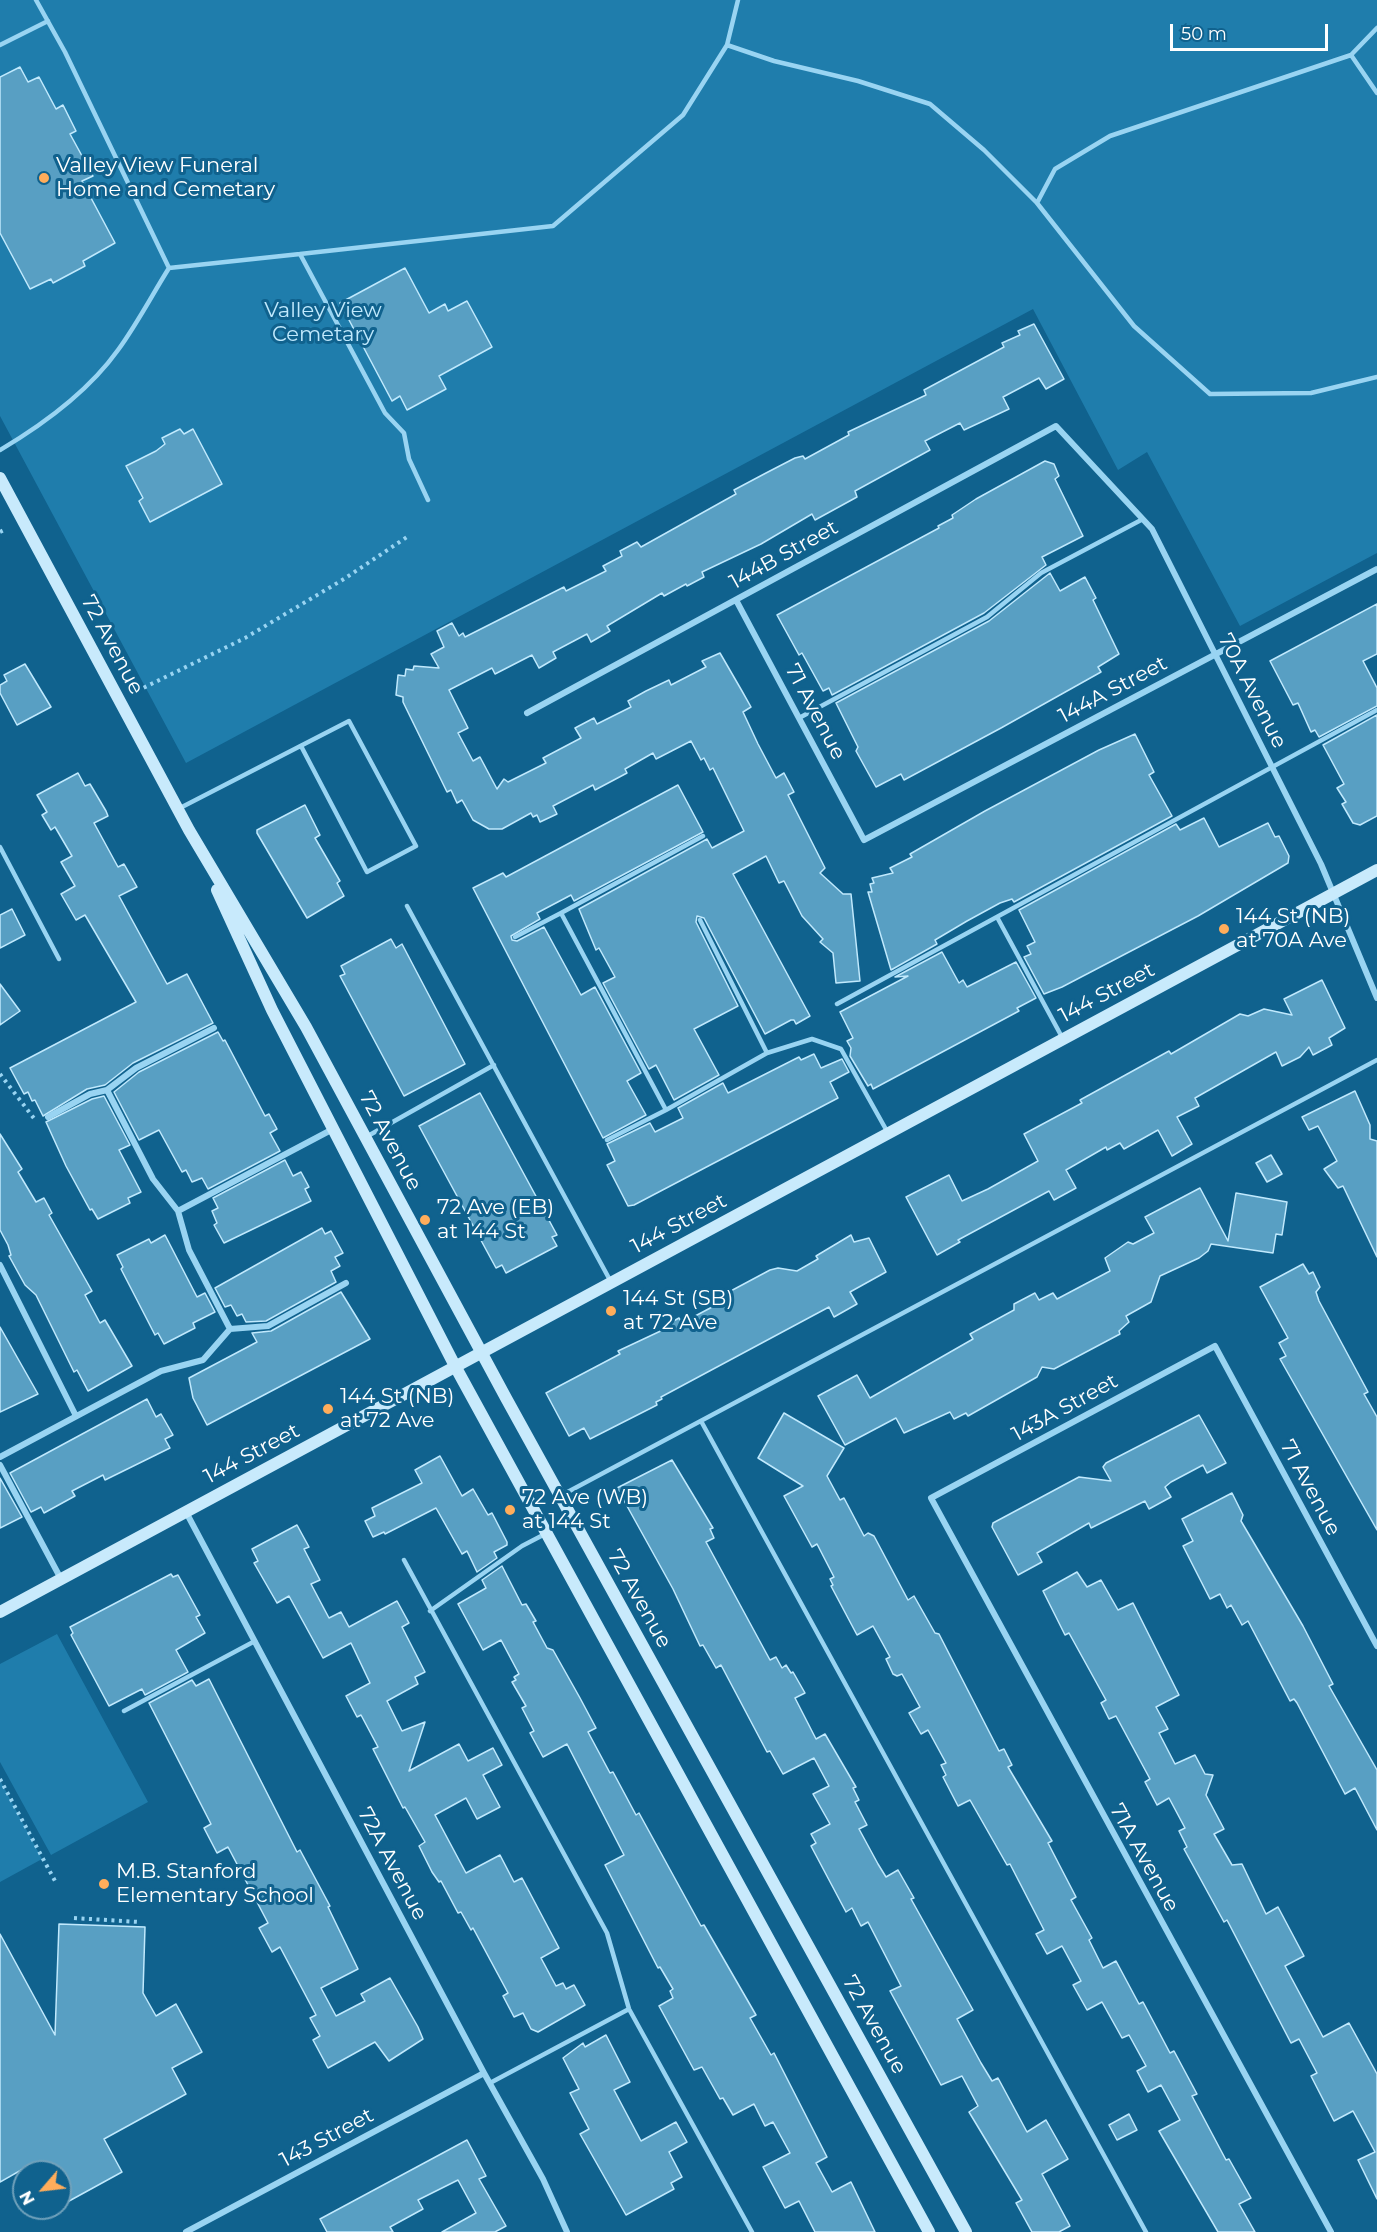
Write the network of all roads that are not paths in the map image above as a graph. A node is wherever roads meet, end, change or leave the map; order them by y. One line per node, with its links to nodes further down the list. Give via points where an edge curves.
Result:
1 (36, 0): 3 (lane)
2 (738, 0): 6 (lane)
3 (48, 21): 5 (lane); 11 (lane)
4 (1377, 28): 7 (lane)
5 (0, 45)
6 (727, 45): 9 (lane, via 930,104); 10 (lane, via 683,115 553,226)
7 (1351, 55): 8 (lane); 9 (lane, via 1110,136 1055,170)
8 (1377, 93)
9 (1037, 203): 12 (lane, via 1134,326 1210,394 1311,393)
10 (300, 254): 11 (lane); 16 (lane, via 385,414 405,433 409,459)
11 (168, 268): 14 (lane, via 118,351 85,388 35,429)
12 (1377, 377)
13 (1056, 426): 17 (street, 70A Avenue); 19 (street, 144B Street)
14 (0, 450)
15 (0, 478): 26 (main road, 72 Avenue)
16 (428, 501)
17 (1143, 519): 20 (street, 70A Avenue, via 1152,529); 23 (lane, via 1041,573 987,617)
18 (1377, 569): 20 (street, 144A Street)
19 (736, 600): 22 (street, 144B Street); 23 (street, 71 Avenue)
20 (1215, 654): 25 (street, 70A Avenue); 29 (street, 144A Street)
21 (1377, 710): 25 (lane)
22 (527, 713)
23 (799, 718): 29 (street, 71 Avenue)
24 (300, 746): 24 (lane, via 349,721 416,846 367,872); 26 (lane)
25 (1272, 766): 32 (street, 70A Avenue); 35 (lane)
26 (178, 810): 27 (main road, 72 Avenue)
27 (189, 830): 49 (main road, 72 Avenue); 51 (main road, 72 Avenue)
28 (703, 836): 34 (lane)
29 (864, 840)
30 (0, 848): 38 (lane)
31 (1377, 870): 32 (main road, 144 Street)
32 (1335, 892): 39 (street, 70A Avenue); 42 (main road, 144 Street)
33 (407, 906): 45 (lane)
34 (561, 913): 37 (lane); 47 (lane)
35 (997, 917): 40 (lane); 42 (lane)
36 (700, 920): 43 (lane)
37 (515, 937)
38 (59, 959)
39 (1377, 998)
40 (837, 1004)
41 (214, 1028): 46 (street, via 136,1068)
42 (1063, 1039): 50 (main road, 144 Street)
43 (767, 1053): 47 (lane); 50 (lane, via 812,1039 841,1049)
44 (1377, 1060): 62 (lane)
45 (494, 1065): 51 (lane); 55 (lane)
46 (107, 1090): 48 (street, via 90,1094); 53 (street, via 153,1179)
47 (666, 1110): 52 (lane)
48 (48, 1116)
49 (333, 1129): 53 (street); 60 (main road, 72 Avenue)
50 (888, 1133): 55 (main road, 144 Street)
51 (366, 1137): 59 (main road, 72 Avenue)
52 (607, 1140)
53 (178, 1211): 57 (street, via 189,1250)
54 (0, 1265): 61 (street)
55 (611, 1282): 59 (main road, 144 Street)
56 (346, 1283): 57 (street, via 268,1326)
57 (230, 1329): 61 (street, via 203,1360 161,1371)
58 (1215, 1346): 66 (street, 143A Street); 74 (street, 71 Avenue)
59 (481, 1352): 60 (main road, 144 Street); 65 (main road, 72 Avenue)
60 (455, 1366): 67 (main road, 144 Street); 68 (main road, 72 Avenue)
61 (76, 1416): 63 (street)
62 (701, 1421): 65 (lane); 84 (lane)
63 (0, 1457)
64 (0, 1465): 70 (street)
65 (560, 1496): 83 (main road, 72 Avenue)
66 (931, 1498): 85 (street, 71A Avenue)
67 (186, 1512): 70 (main road, 144 Street); 73 (street, 72A Avenue)
68 (547, 1533): 71 (lane, via 522,1546); 82 (main road, 72 Avenue)
69 (404, 1560): 71 (lane)
70 (61, 1579): 72 (main road, 144 Street)
71 (430, 1611): 76 (lane, via 607,1933)
72 (0, 1612)
73 (255, 1641): 75 (lane); 77 (street, 72A Avenue)
74 (1377, 1646)
75 (124, 1712)
76 (629, 2009): 78 (lane); 81 (lane)
77 (484, 2073): 78 (street, 72A Avenue); 79 (street, 143 Street)
78 (490, 2083): 80 (street, 72A Avenue, via 543,2179)
79 (186, 2232)
80 (567, 2232)
81 (752, 2232)
82 (929, 2232)
83 (966, 2232)
84 (1146, 2232)
85 (1331, 2232)

